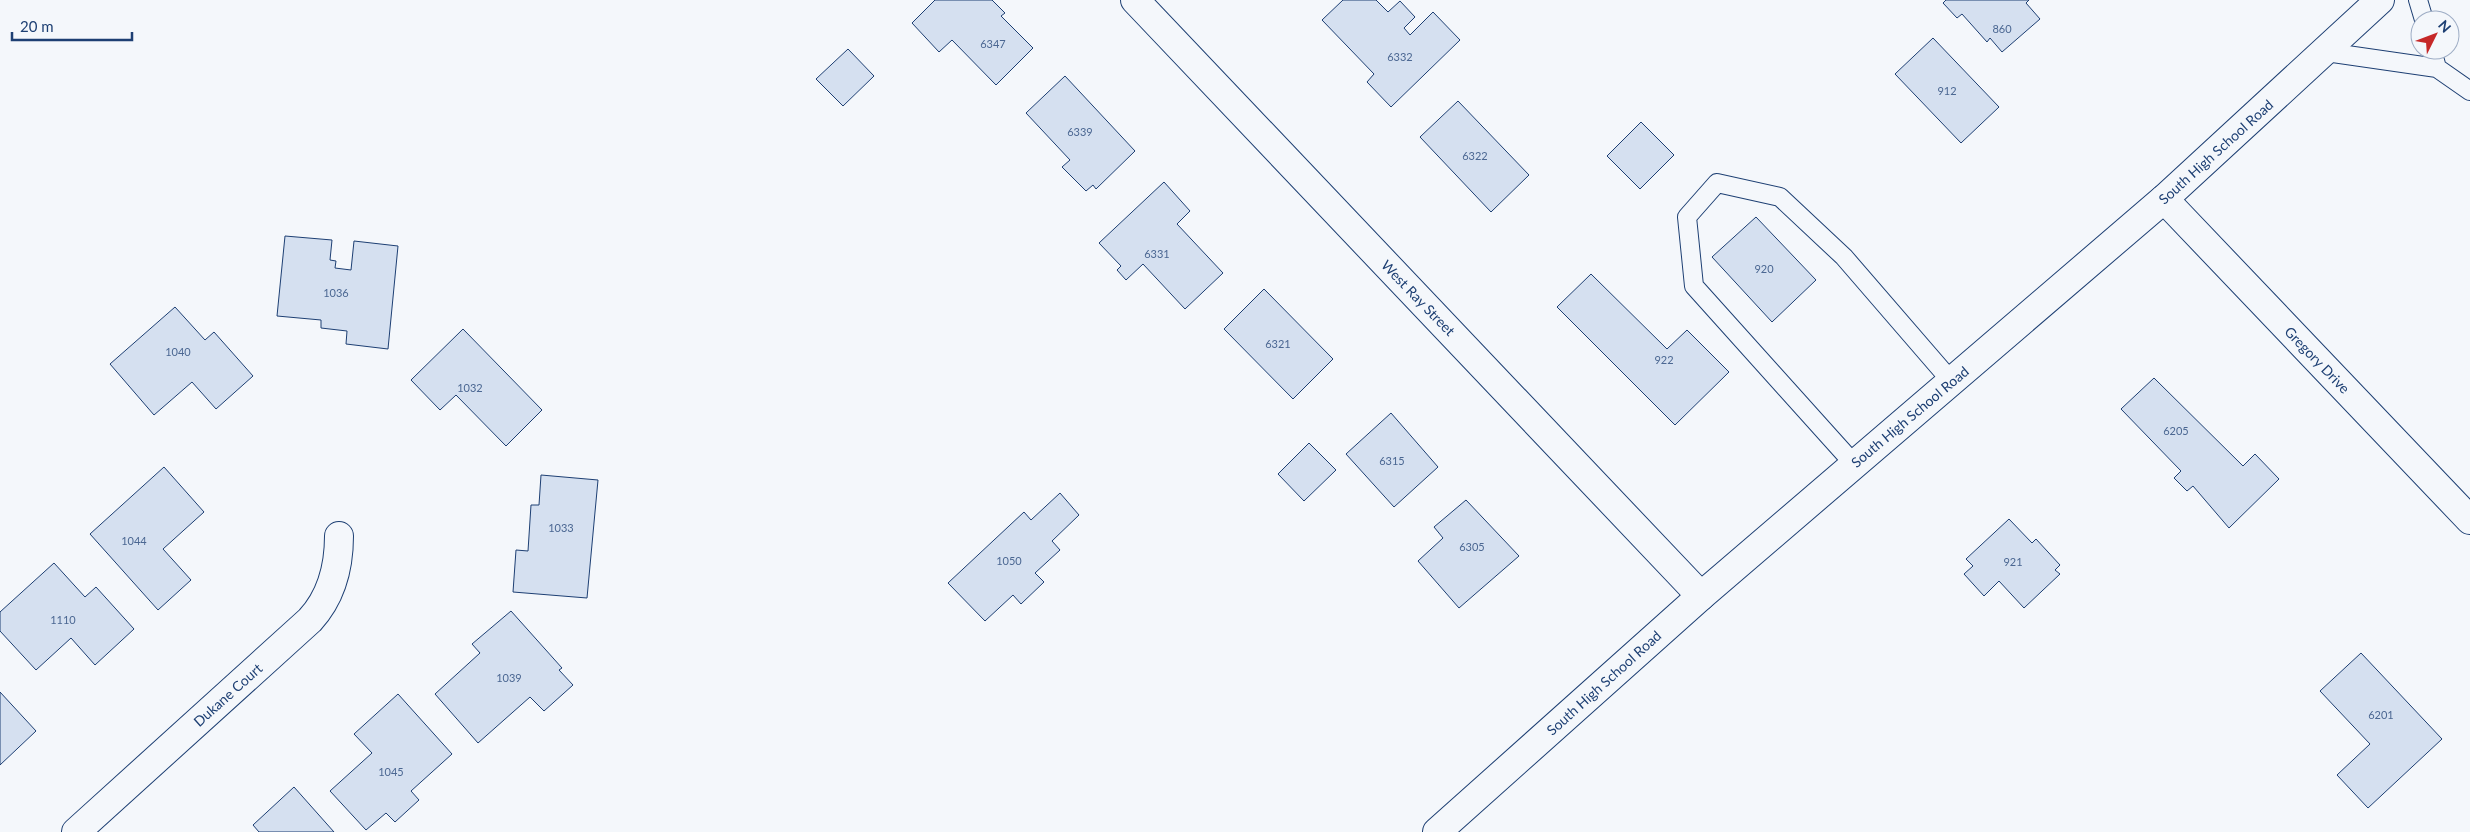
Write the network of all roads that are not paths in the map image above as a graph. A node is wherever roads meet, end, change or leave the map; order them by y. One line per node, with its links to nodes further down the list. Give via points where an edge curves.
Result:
1 (1135, 0): 12 (street, West Ray Street)
2 (2380, 0): 3 (street, South High School Road)
3 (2326, 52): 5 (lane); 7 (street, South High School Road)
4 (2435, 60): 5 (lane)
5 (2438, 68): 6 (lane)
6 (2470, 91)
7 (2164, 199): 8 (street, South High School Road); 10 (street, Gregory Drive)
8 (1952, 382): 9 (street, South High School Road); 9 (lane, via 1844,257 1780,197 1717,183 1687,218 1694,286)
9 (1854, 464): 12 (street, South High School Road)
10 (2470, 520)
11 (339, 536): 13 (street, Dukane Court, via 339,554 331,589 310,620)
12 (1701, 596): 14 (street, South High School Road)
13 (76, 832)
14 (1437, 832)

